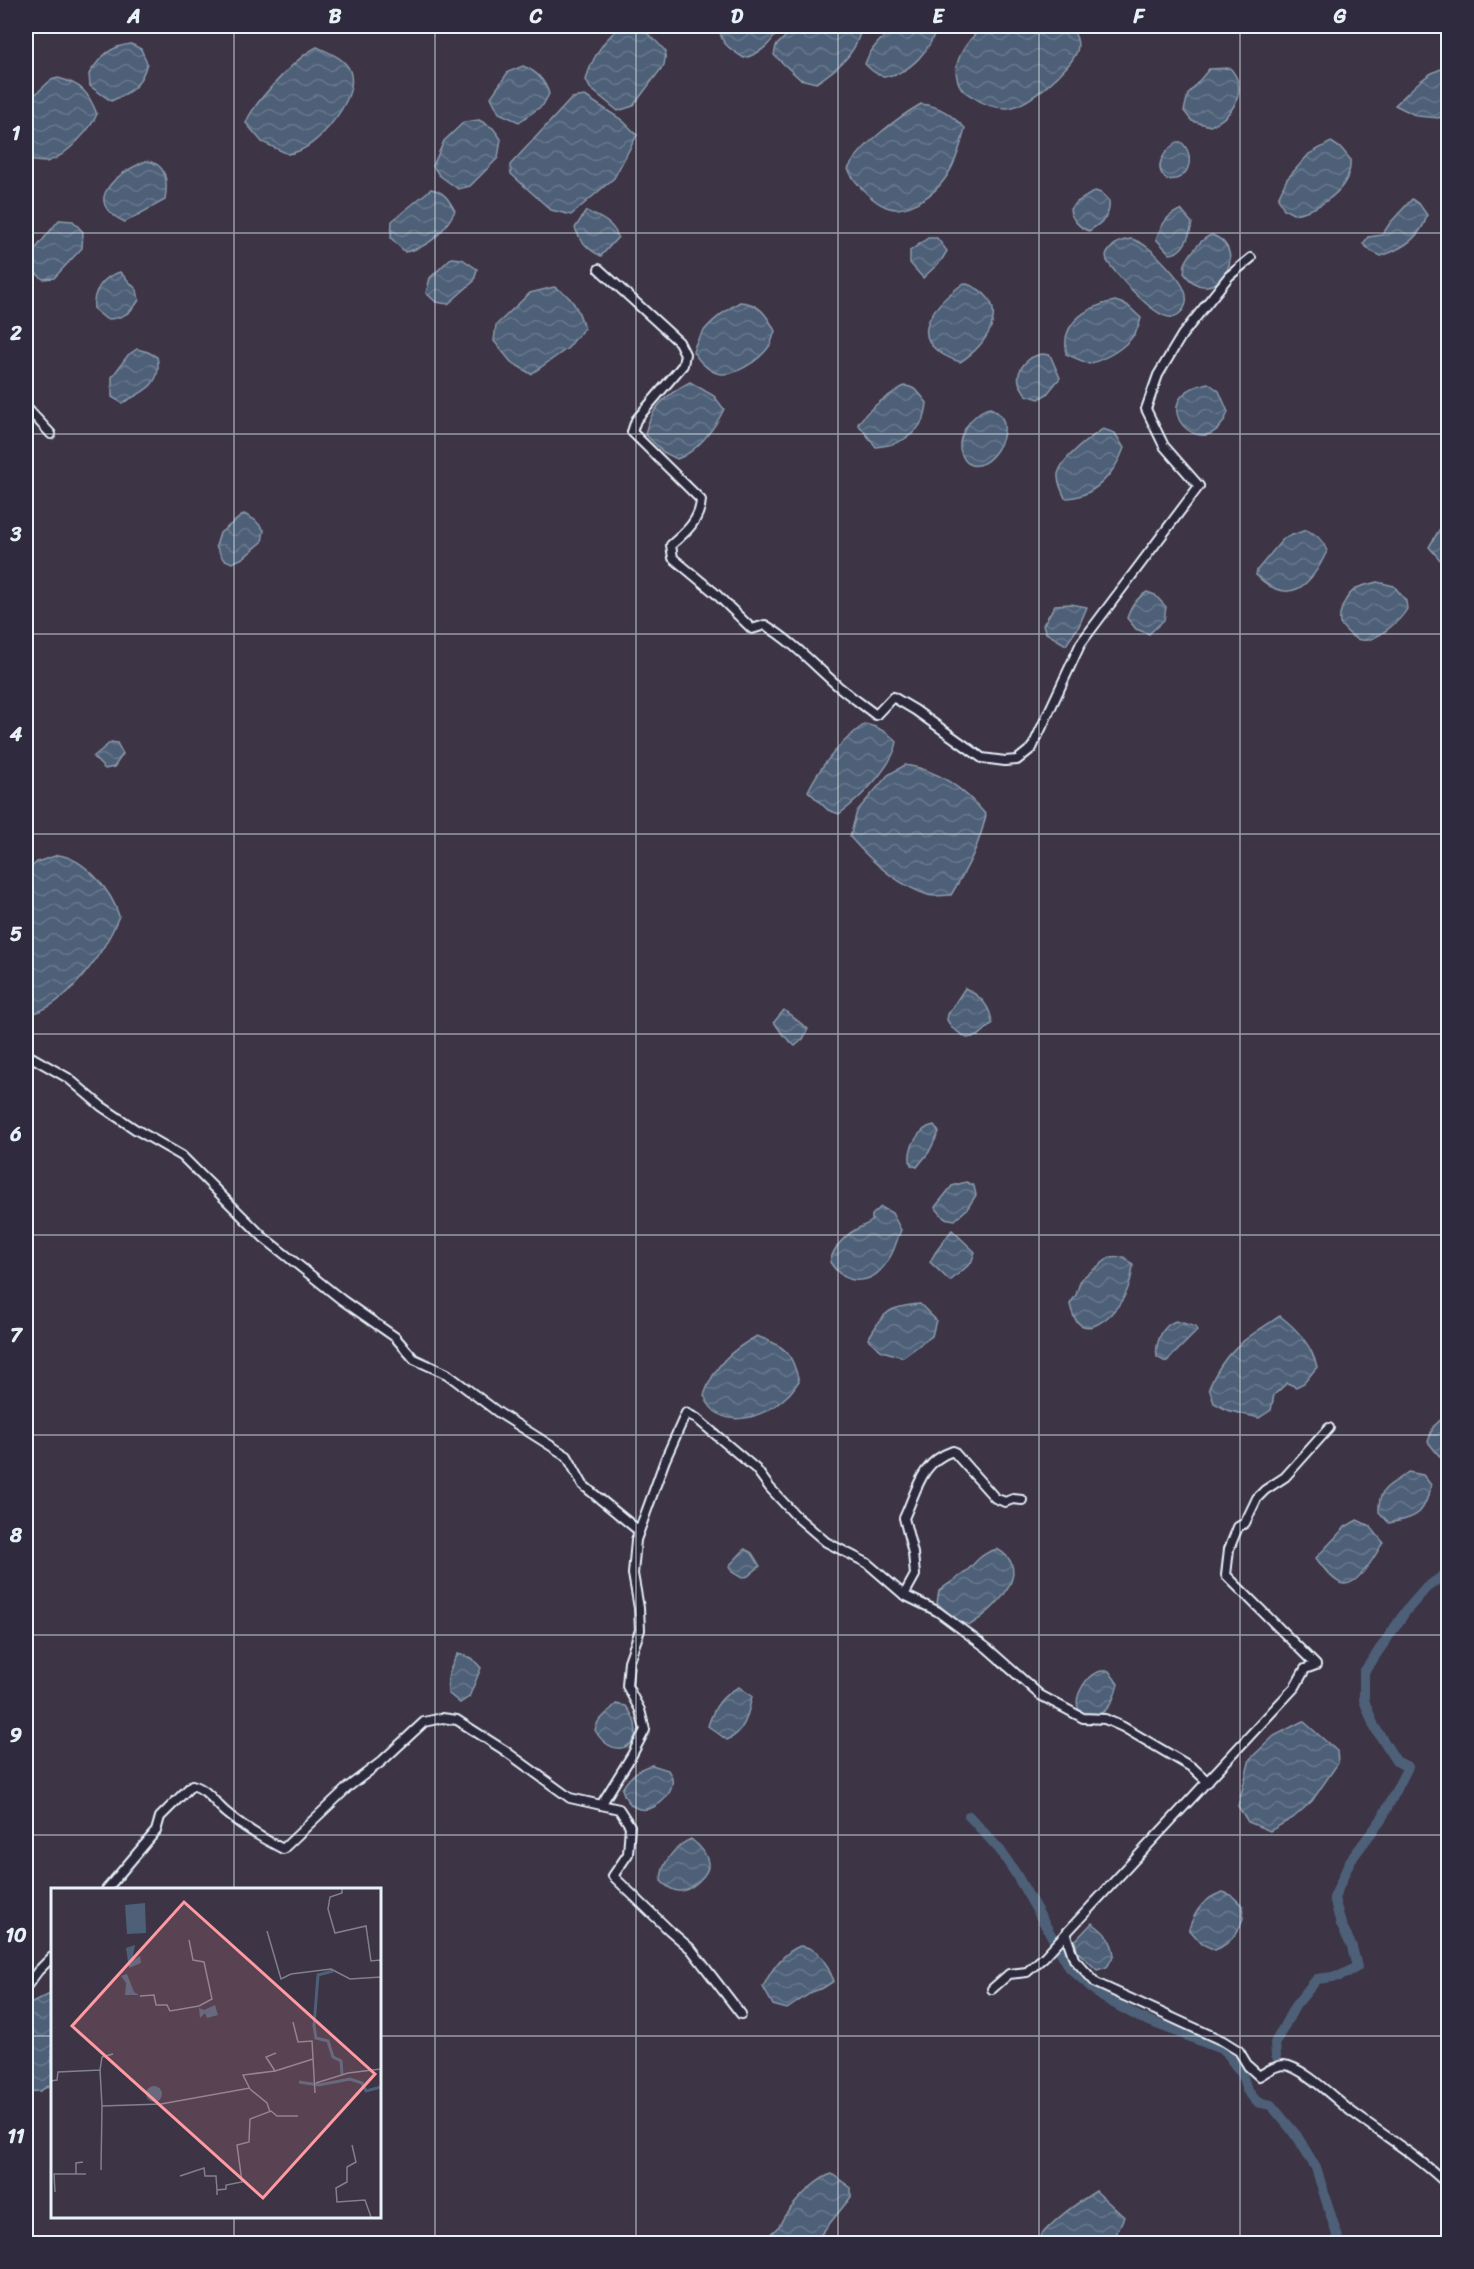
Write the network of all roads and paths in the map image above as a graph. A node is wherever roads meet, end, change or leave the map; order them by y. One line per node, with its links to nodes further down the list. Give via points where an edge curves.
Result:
1 (1251, 258): 2 (street, via 1229,276 1182,334 1158,375 1146,409 1164,446 1199,486 1081,643 1032,748 1017,760 1005,761 982,758 893,697 876,715 780,634 765,626 752,629 672,558 671,545 690,529 701,500 632,432 636,420 683,365 685,354 668,331)
2 (599, 269)
3 (26, 407): 4 (street)
4 (51, 434)
5 (26, 1054): 8 (street, via 68,1078 135,1129 182,1156 263,1237 395,1337 414,1359 447,1374 567,1456 583,1485)
6 (1329, 1428): 10 (street, via 1285,1477 1257,1498 1229,1549 1226,1575 1316,1665 1305,1669 1295,1687)
7 (1022, 1500): 9 (street, via 1005,1503 995,1498 953,1451 941,1455 923,1473 904,1518 915,1575)
8 (639, 1531): 9 (street, via 686,1413 756,1469 797,1517 826,1542 867,1563); 11 (street, via 633,1574 640,1629 629,1660 627,1686 645,1730)
9 (904, 1595): 10 (street, via 937,1611 1040,1695 1083,1718 1106,1719 1123,1727 1193,1768)
10 (1208, 1782): 13 (street)
11 (601, 1805): 12 (street, via 570,1798 457,1719 442,1718 424,1722 283,1849 251,1831 201,1788 192,1785 160,1817 156,1831); 17 (street, via 619,1809 630,1826 628,1854 613,1876 691,1948)
12 (108, 1888)
13 (1066, 1935): 16 (street, via 1026,1972 1009,1974); 18 (street, via 1074,1959 1096,1983 1239,2050 1259,2076 1285,2065 1300,2071)
14 (51, 1958): 15 (street)
15 (26, 1987)
16 (992, 1989)
17 (741, 2014)
18 (1449, 2185)

